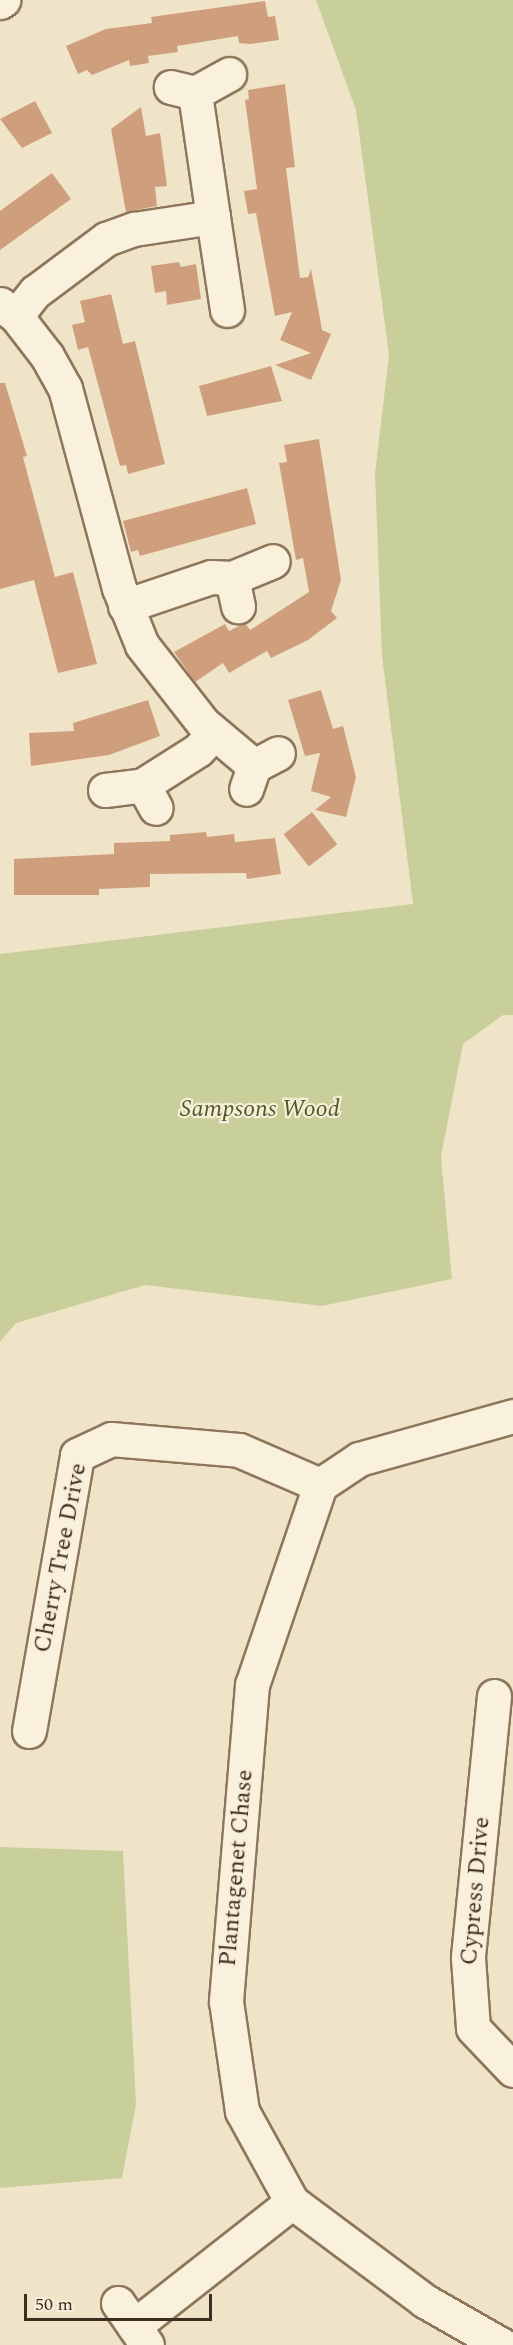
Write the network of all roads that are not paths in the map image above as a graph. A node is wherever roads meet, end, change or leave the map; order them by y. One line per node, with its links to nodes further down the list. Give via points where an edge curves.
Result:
1 (229, 74): 2 (street, via 183,90)
2 (213, 217): 3 (street, via 134,229 106,239); 4 (street)
3 (8, 310): 6 (street, via 64,388)
4 (227, 310)
5 (273, 561): 6 (street, via 235,592 211,577)
6 (125, 606): 7 (street, via 159,671)
7 (214, 732): 8 (street); 9 (street, via 149,796)
8 (259, 769)
9 (105, 790)
10 (513, 1416): 11 (street, via 359,1459)
11 (320, 1485): 13 (street, Cherry Tree Drive, via 239,1450 111,1439 77,1455); 15 (street, Plantagenet Chase, via 252,1685 226,2001 242,2111)
12 (494, 1696): 14 (street, Cypress Drive, via 468,1958 473,2028)
13 (29, 1731)
14 (513, 2070)
15 (292, 2202): 16 (street); 17 (street, Plantagenet Chase, via 425,2301)
16 (133, 2324)
17 (502, 2345)

